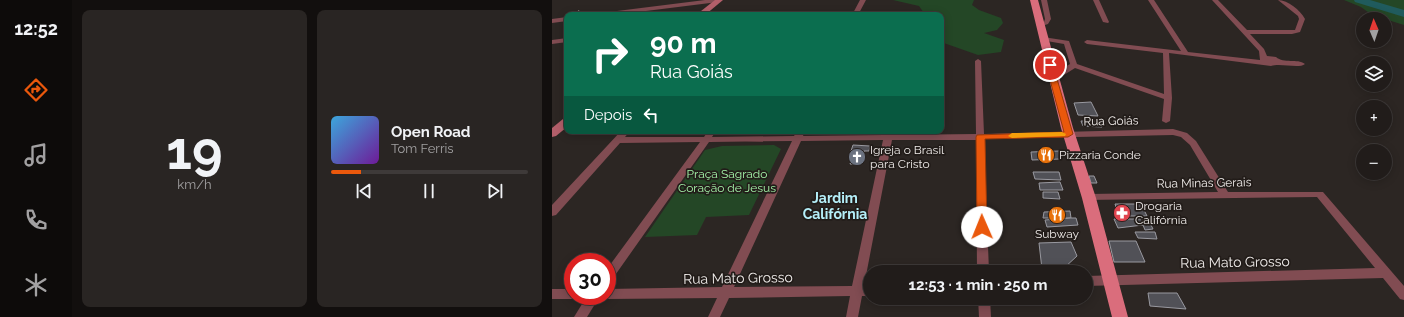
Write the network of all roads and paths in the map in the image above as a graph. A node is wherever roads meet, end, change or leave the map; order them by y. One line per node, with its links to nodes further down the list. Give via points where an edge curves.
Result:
1 (719, 0): 9 (street); 10 (main road)
2 (863, 0): 11 (street)
3 (1034, 0): 15 (main road)
4 (1044, 0): 15 (street, via 1048,19 1046,23)
5 (1096, 0): 14 (street)
6 (1151, 0): 22 (street)
7 (1215, 0): 16 (street)
8 (1281, 0): 16 (street, via 1300,15 1302,19 1298,31)
9 (625, 12)
10 (704, 12)
11 (857, 12)
12 (564, 19): 13 (street)
13 (552, 21)
14 (1106, 22)
15 (1039, 25): 17 (main road)
16 (1246, 32): 23 (street)
17 (1043, 39): 26 (street, via 1067,42); 27 (main road)
18 (564, 40): 19 (street)
19 (552, 42)
20 (1087, 42): 21 (street)
21 (1166, 51): 22 (street); 28 (street)
22 (1186, 53): 23 (street)
23 (1267, 59): 25 (street, via 1274,64)
24 (978, 61): 37 (street)
25 (1302, 64)
26 (1074, 65): 27 (street); 28 (street)
27 (1053, 78): 35 (main road)
28 (1168, 98): 29 (street)
29 (1166, 121)
30 (564, 124): 31 (main road)
31 (552, 134)
32 (623, 134): 38 (street)
33 (799, 134): 34 (street, Rua Goiás); 36 (street, Rua Goiás); 49 (street)
34 (889, 134): 37 (street, Rua Goiás); 47 (street)
35 (1068, 134): 37 (street, Rua Goiás); 39 (street, Rua Goiás, via 1184,134 1193,143); 40 (main road)
36 (709, 135): 38 (street, Rua Goiás); 42 (street)
37 (980, 137): 43 (street)
38 (617, 140): 41 (street)
39 (1224, 195): 40 (street, Rua Minas Gerais); 44 (street, Rua Minas Gerais, via 1320,194)
40 (1089, 198): 45 (main road)
41 (552, 212)
42 (616, 265)
43 (983, 265)
44 (1386, 273): 45 (street, Rua Mato Grosso); 53 (street)
45 (1110, 280): 46 (street, Rua Mato Grosso); 60 (main road)
46 (1093, 281)
47 (858, 291): 48 (street, Rua Mato Grosso); 49 (street, Rua Mato Grosso); 58 (street)
48 (863, 291)
49 (724, 293): 52 (street, Rua Mato Grosso); 57 (street)
50 (552, 294): 51 (street)
51 (564, 294)
52 (616, 294)
53 (1404, 295)
54 (588, 305): 56 (street)
55 (984, 305): 59 (street)
56 (580, 317)
57 (714, 317)
58 (852, 317)
59 (985, 317)
60 (1120, 317)

